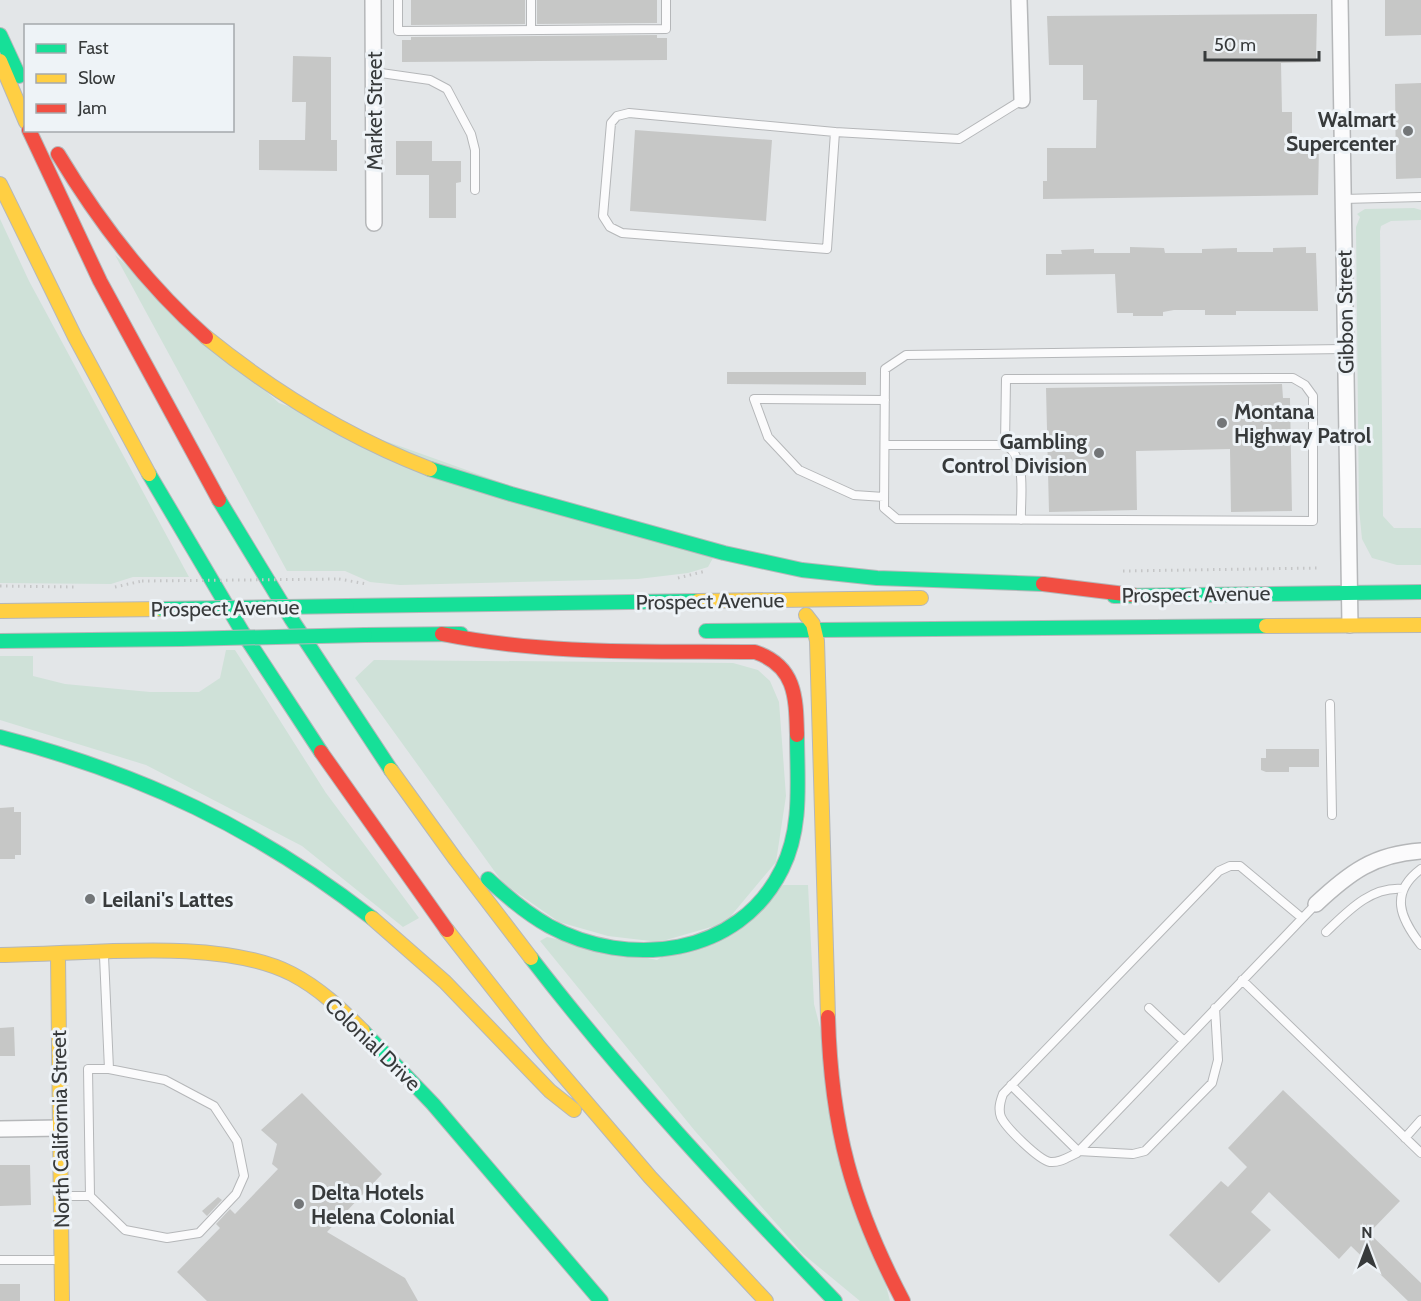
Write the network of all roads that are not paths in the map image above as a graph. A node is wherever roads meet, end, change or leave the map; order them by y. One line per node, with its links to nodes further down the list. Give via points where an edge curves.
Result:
1 (373, 0): 10 (street, Market Street)
2 (398, 0): 7 (lane, via 398,31)
3 (531, 0): 7 (lane)
4 (666, 0): 7 (lane, via 666,29)
5 (1019, 0): 12 (street)
6 (1340, 0): 20 (street, Gibbon Street)
7 (531, 30)
8 (0, 35): 11 (main road)
9 (0, 61): 13 (main road)
10 (374, 72): 18 (lane, via 430,80 447,89 471,134); 21 (street, Market Street)
11 (24, 84)
12 (1022, 100): 15 (lane, via 959,139)
13 (24, 117)
14 (30, 132): 44 (main road, via 110,298 188,446 270,586)
15 (835, 132): 15 (lane, via 827,249 622,233 610,227 603,216 611,123 617,116 629,113)
16 (52, 144): 30 (main road, via 107,230 191,322 278,391 324,420 394,454 519,496 807,571 873,578 1026,583)
17 (0, 184): 67 (main road, via 131,444 275,683 427,903)
18 (475, 190)
19 (1421, 197): 20 (lane)
20 (1343, 200): 22 (street, Gibbon Street)
21 (374, 223)
22 (1345, 350): 23 (lane, via 906,355 885,369); 28 (street, Gibbon Street)
23 (885, 400): 24 (lane); 26 (lane, via 754,399 768,437 799,470 854,495)
24 (885, 445): 25 (lane); 26 (lane)
25 (1005, 445): 27 (lane, via 1015,450 1020,462); 27 (lane, via 1006,379 1293,378 1313,396 1313,521)
26 (884, 497): 27 (lane, via 884,508 897,519)
27 (1021, 520)
28 (1349, 592): 29 (main road, Prospect Avenue); 30 (main road, Prospect Avenue); 35 (street, Gibbon Street)
29 (1421, 592)
30 (1133, 595): 31 (main road, Prospect Avenue)
31 (1004, 597)
32 (934, 598): 33 (main road, Prospect Avenue)
33 (770, 600): 34 (main road, Prospect Avenue, bridge); 37 (main road, via 787,602 799,609)
34 (0, 611)
35 (1350, 625): 36 (main road, Prospect Avenue); 37 (main road, Prospect Avenue)
36 (1421, 625)
37 (815, 630): 38 (main road, Prospect Avenue); 79 (main road, via 827,1037 833,1106 856,1202)
38 (687, 631)
39 (546, 633): 40 (main road, Prospect Avenue)
40 (442, 634): 41 (main road, Prospect Avenue, bridge); 44 (main road, via 496,645 558,650 741,650 776,661 787,675 794,703 797,804 789,854 761,902 717,936 679,949 621,949 557,931 525,913 489,880)
41 (0, 641)
42 (1330, 704): 47 (lane)
43 (0, 728): 46 (main road)
44 (364, 731): 78 (main road, via 475,886 600,1044 710,1171)
45 (0, 737): 46 (main road)
46 (85, 759): 67 (main road, via 148,783 218,817 332,887 433,969 555,1095)
47 (1332, 815)
48 (1421, 851): 51 (street, via 1369,862)
49 (1421, 869): 50 (lane, via 1407,879)
50 (1403, 889): 53 (lane, via 1388,888 1368,897); 54 (lane, via 1404,920)
51 (1316, 904): 52 (lane)
52 (1302, 918): 58 (lane); 63 (lane, via 1240,866 1219,871)
53 (1326, 932)
54 (1421, 945)
55 (104, 954): 57 (main road, Colonial Drive); 62 (lane); 76 (main road, Colonial Drive, via 224,956 278,968 309,985 346,1014 452,1123 542,1235)
56 (0, 955): 57 (main road, Colonial Drive)
57 (58, 956): 65 (main road, North California Street)
58 (1242, 980): 60 (lane); 68 (lane)
59 (1149, 1008): 61 (lane)
60 (1215, 1008): 61 (lane); 69 (lane, via 1218,1060 1212,1083 1146,1151)
61 (1184, 1041): 69 (lane)
62 (109, 1069): 72 (lane, via 88,1069); 72 (lane, via 165,1080 214,1106 237,1141 244,1176 236,1194 199,1233 166,1238 125,1230)
63 (1011, 1085): 69 (lane); 69 (lane, via 1003,1094 1000,1114 1040,1159 1064,1160)
64 (1421, 1120): 68 (lane)
65 (60, 1128): 66 (street); 71 (main road, North California Street)
66 (0, 1129)
67 (609, 1130): 77 (main road)
68 (1404, 1138): 70 (lane)
69 (1078, 1151)
70 (1421, 1154)
71 (61, 1196): 72 (lane); 74 (main road, North California Street)
72 (90, 1196)
73 (0, 1260): 74 (lane)
74 (62, 1260): 75 (main road, North California Street)
75 (62, 1301)
76 (602, 1301)
77 (766, 1301)
78 (835, 1301)
79 (903, 1301)

